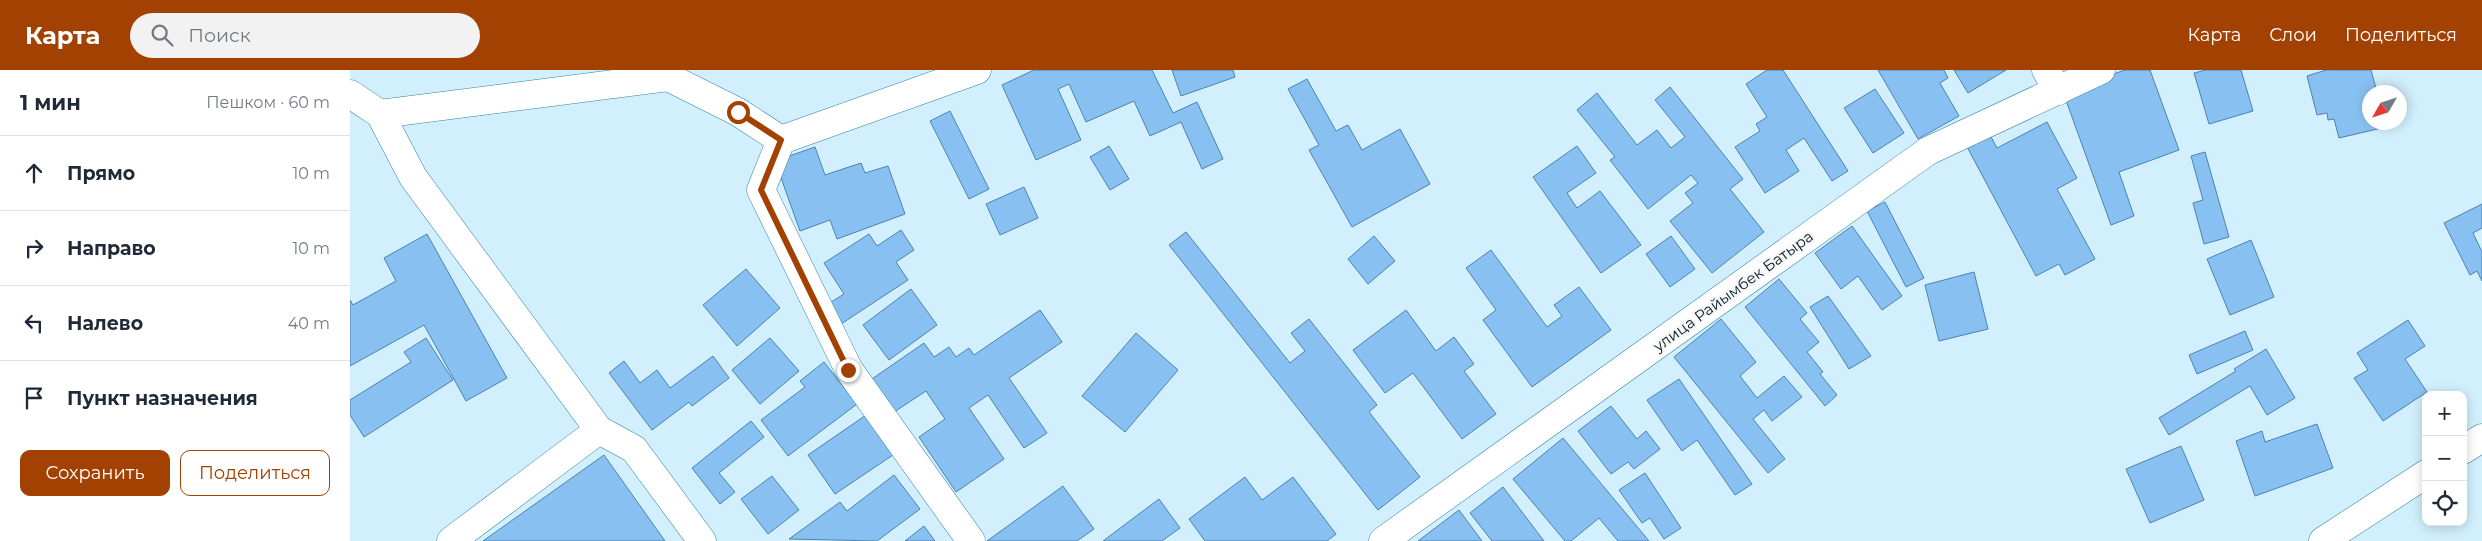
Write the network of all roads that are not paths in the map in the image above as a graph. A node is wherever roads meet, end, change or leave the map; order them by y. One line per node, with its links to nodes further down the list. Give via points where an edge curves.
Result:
1 (977, 70): 6 (street)
2 (2101, 70): 3 (street, улица Райымбек Батыра)
3 (2052, 81): 14 (street, улица Райымбек Батыра, via 1928,151)
4 (350, 94): 5 (street)
5 (380, 114): 6 (street, via 668,77 738,112); 7 (street, via 413,177)
6 (781, 140): 13 (street, via 761,190 848,370)
7 (599, 430): 11 (street); 12 (street, via 634,449)
8 (2482, 438): 9 (street)
9 (2467, 447)
10 (2422, 477): 15 (street)
11 (450, 541)
12 (702, 541)
13 (971, 541)
14 (1383, 541)
15 (2323, 541)

